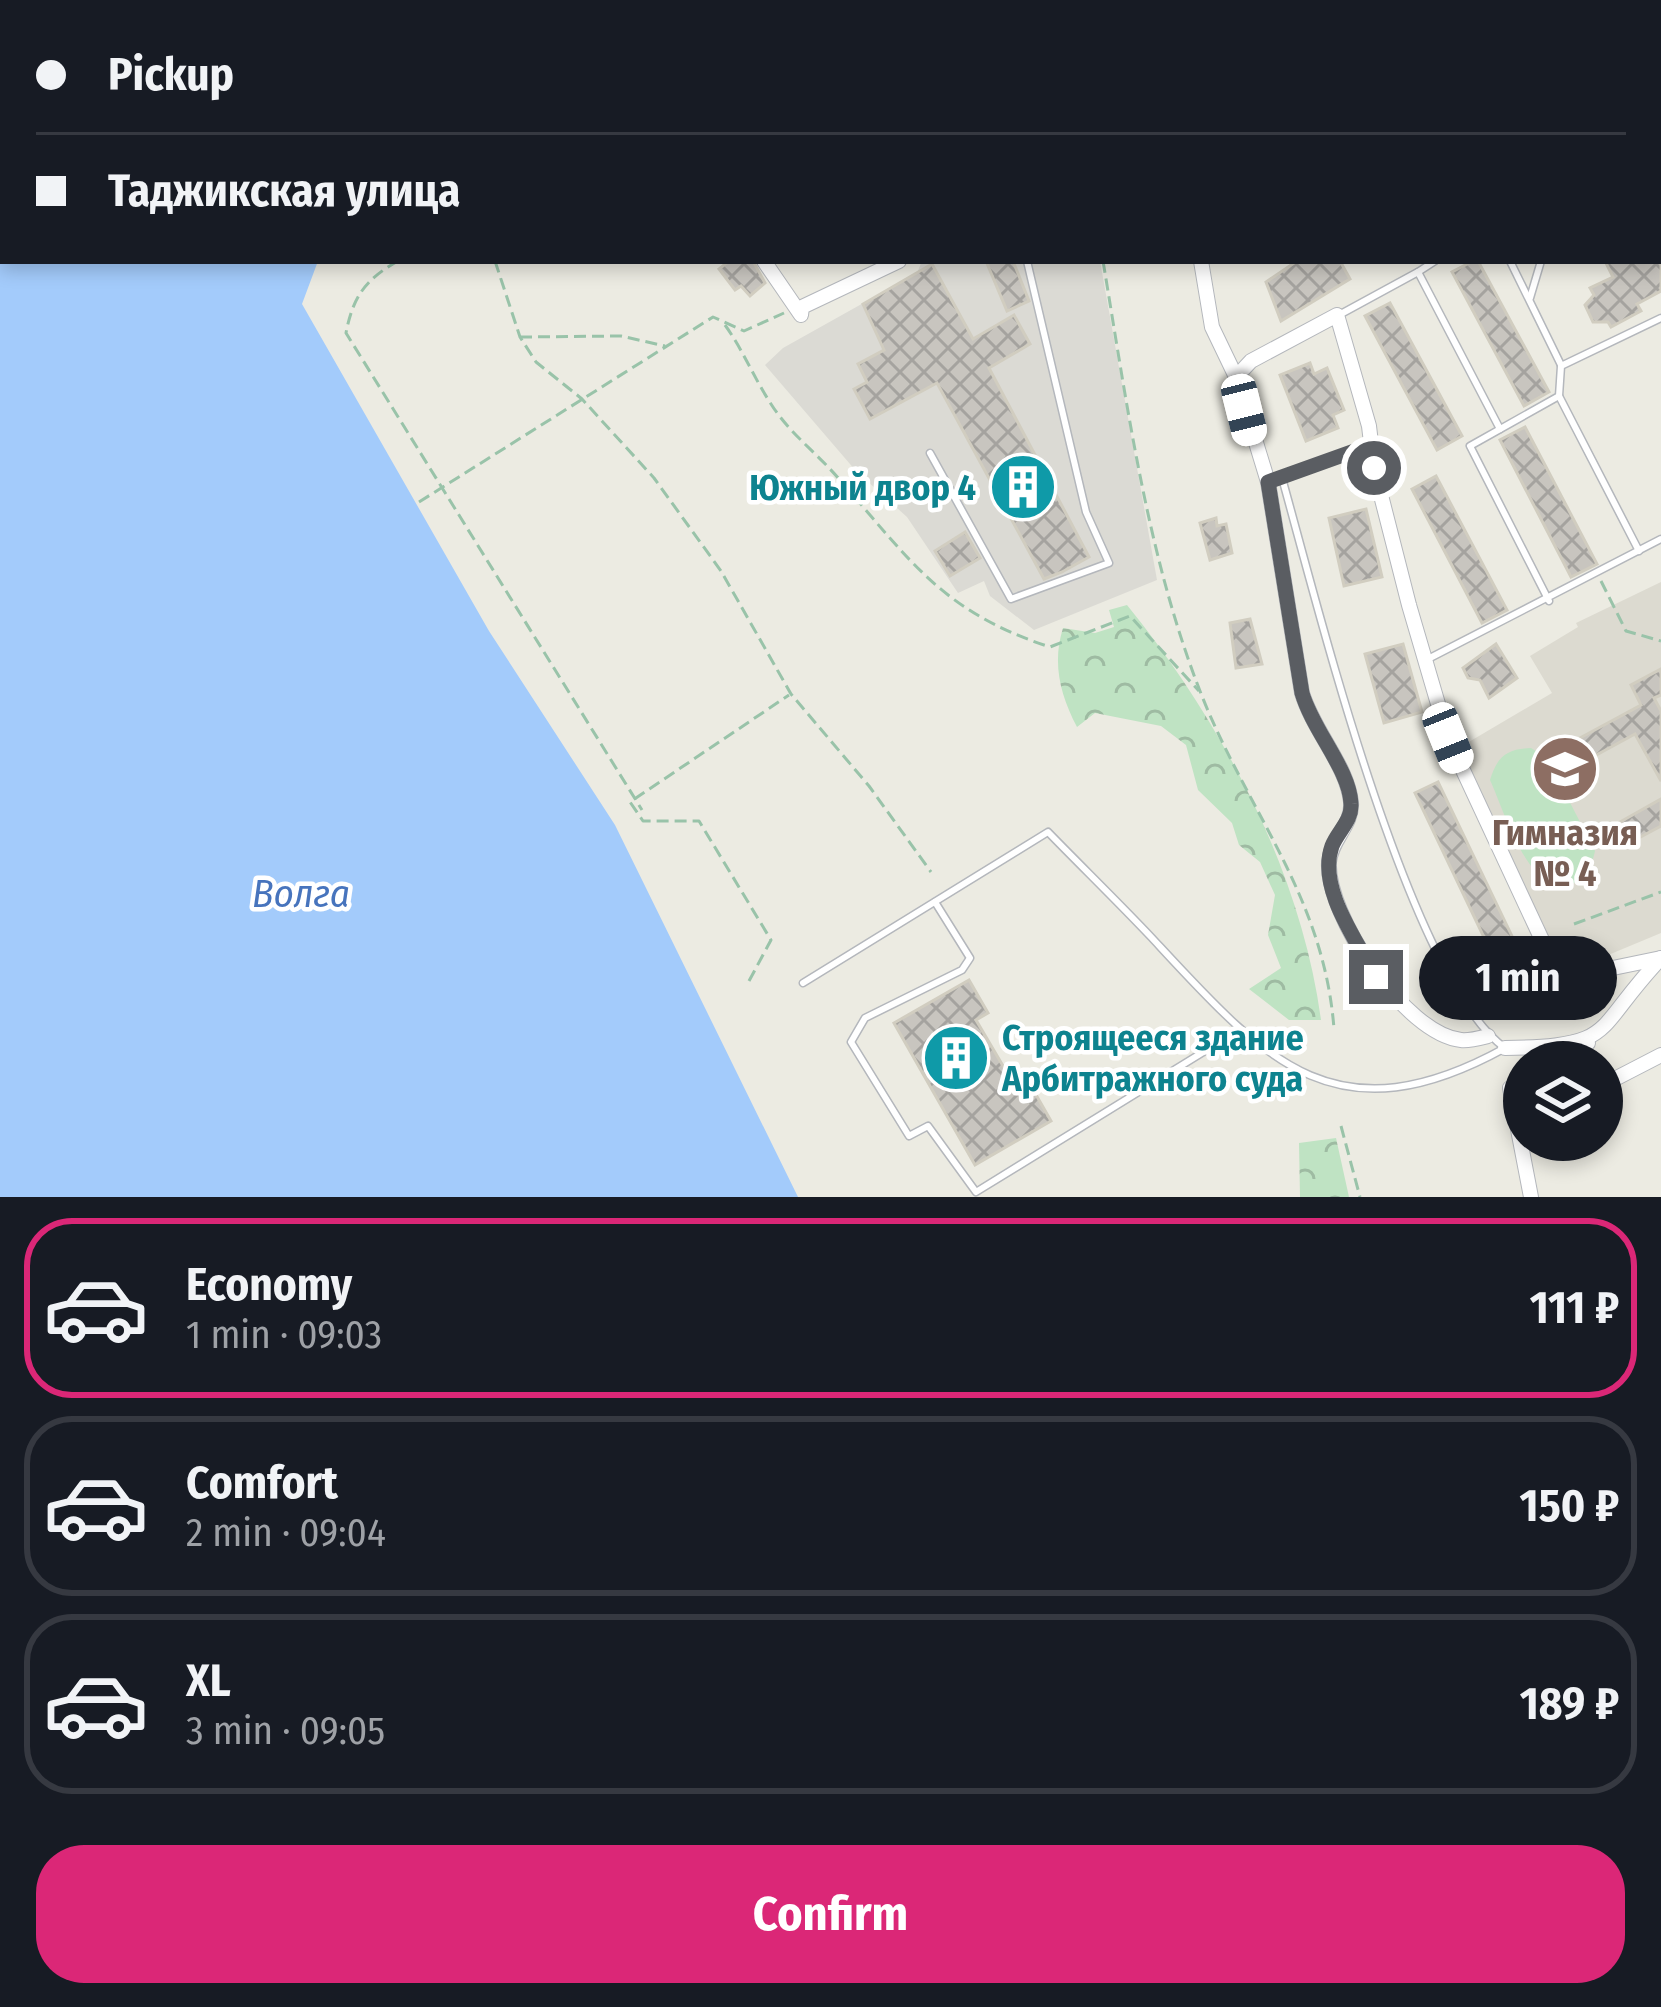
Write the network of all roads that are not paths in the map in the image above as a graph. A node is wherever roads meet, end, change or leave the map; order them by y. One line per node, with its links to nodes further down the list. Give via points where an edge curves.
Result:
1 (766, 264): 2 (street, via 802,315 802,307)
2 (893, 264)
3 (1028, 264): 17 (lane, via 1086,512 1109,563 1011,598)
4 (1202, 264): 13 (street, via 1212,327)
5 (1430, 264): 8 (lane)
6 (1512, 264): 9 (lane)
7 (1539, 264): 9 (lane)
8 (1418, 272): 10 (lane); 15 (lane)
9 (1530, 298): 12 (lane)
10 (1337, 316): 13 (street); 16 (street)
11 (1661, 318): 12 (lane)
12 (1561, 366): 14 (lane)
13 (1236, 377): 18 (street)
14 (1559, 396): 15 (lane); 20 (lane)
15 (1500, 429): 21 (lane, via 1470,446)
16 (1371, 445): 18 (lane); 22 (street)
17 (930, 453)
18 (1275, 480): 27 (lane, via 1358,750 1426,925); 27 (street, via 1302,693 1352,808 1333,844 1334,895 1376,977 1406,1005 1460,1040)
19 (1661, 539): 20 (lane)
20 (1640, 551): 21 (lane)
21 (1549, 601): 22 (lane)
22 (1424, 661): 24 (street, via 1473,801 1556,970 1574,976)
23 (934, 902): 25 (lane); 26 (lane, via 1048,832); 26 (lane, via 970,958 962,970 865,1018 851,1042 909,1136 928,1126 976,1192)
24 (1661, 958): 28 (street)
25 (803, 982)
26 (1239, 1030): 32 (lane, via 1274,1059 1324,1083 1389,1089 1449,1077)
27 (1488, 1036): 31 (lane)
28 (1596, 1036): 29 (street); 30 (street)
29 (1582, 1041)
30 (1590, 1041)
31 (1503, 1047)
32 (1503, 1049)
33 (1661, 1055): 34 (street)
34 (1623, 1075)
35 (1525, 1161): 36 (street)
36 (1532, 1197)

